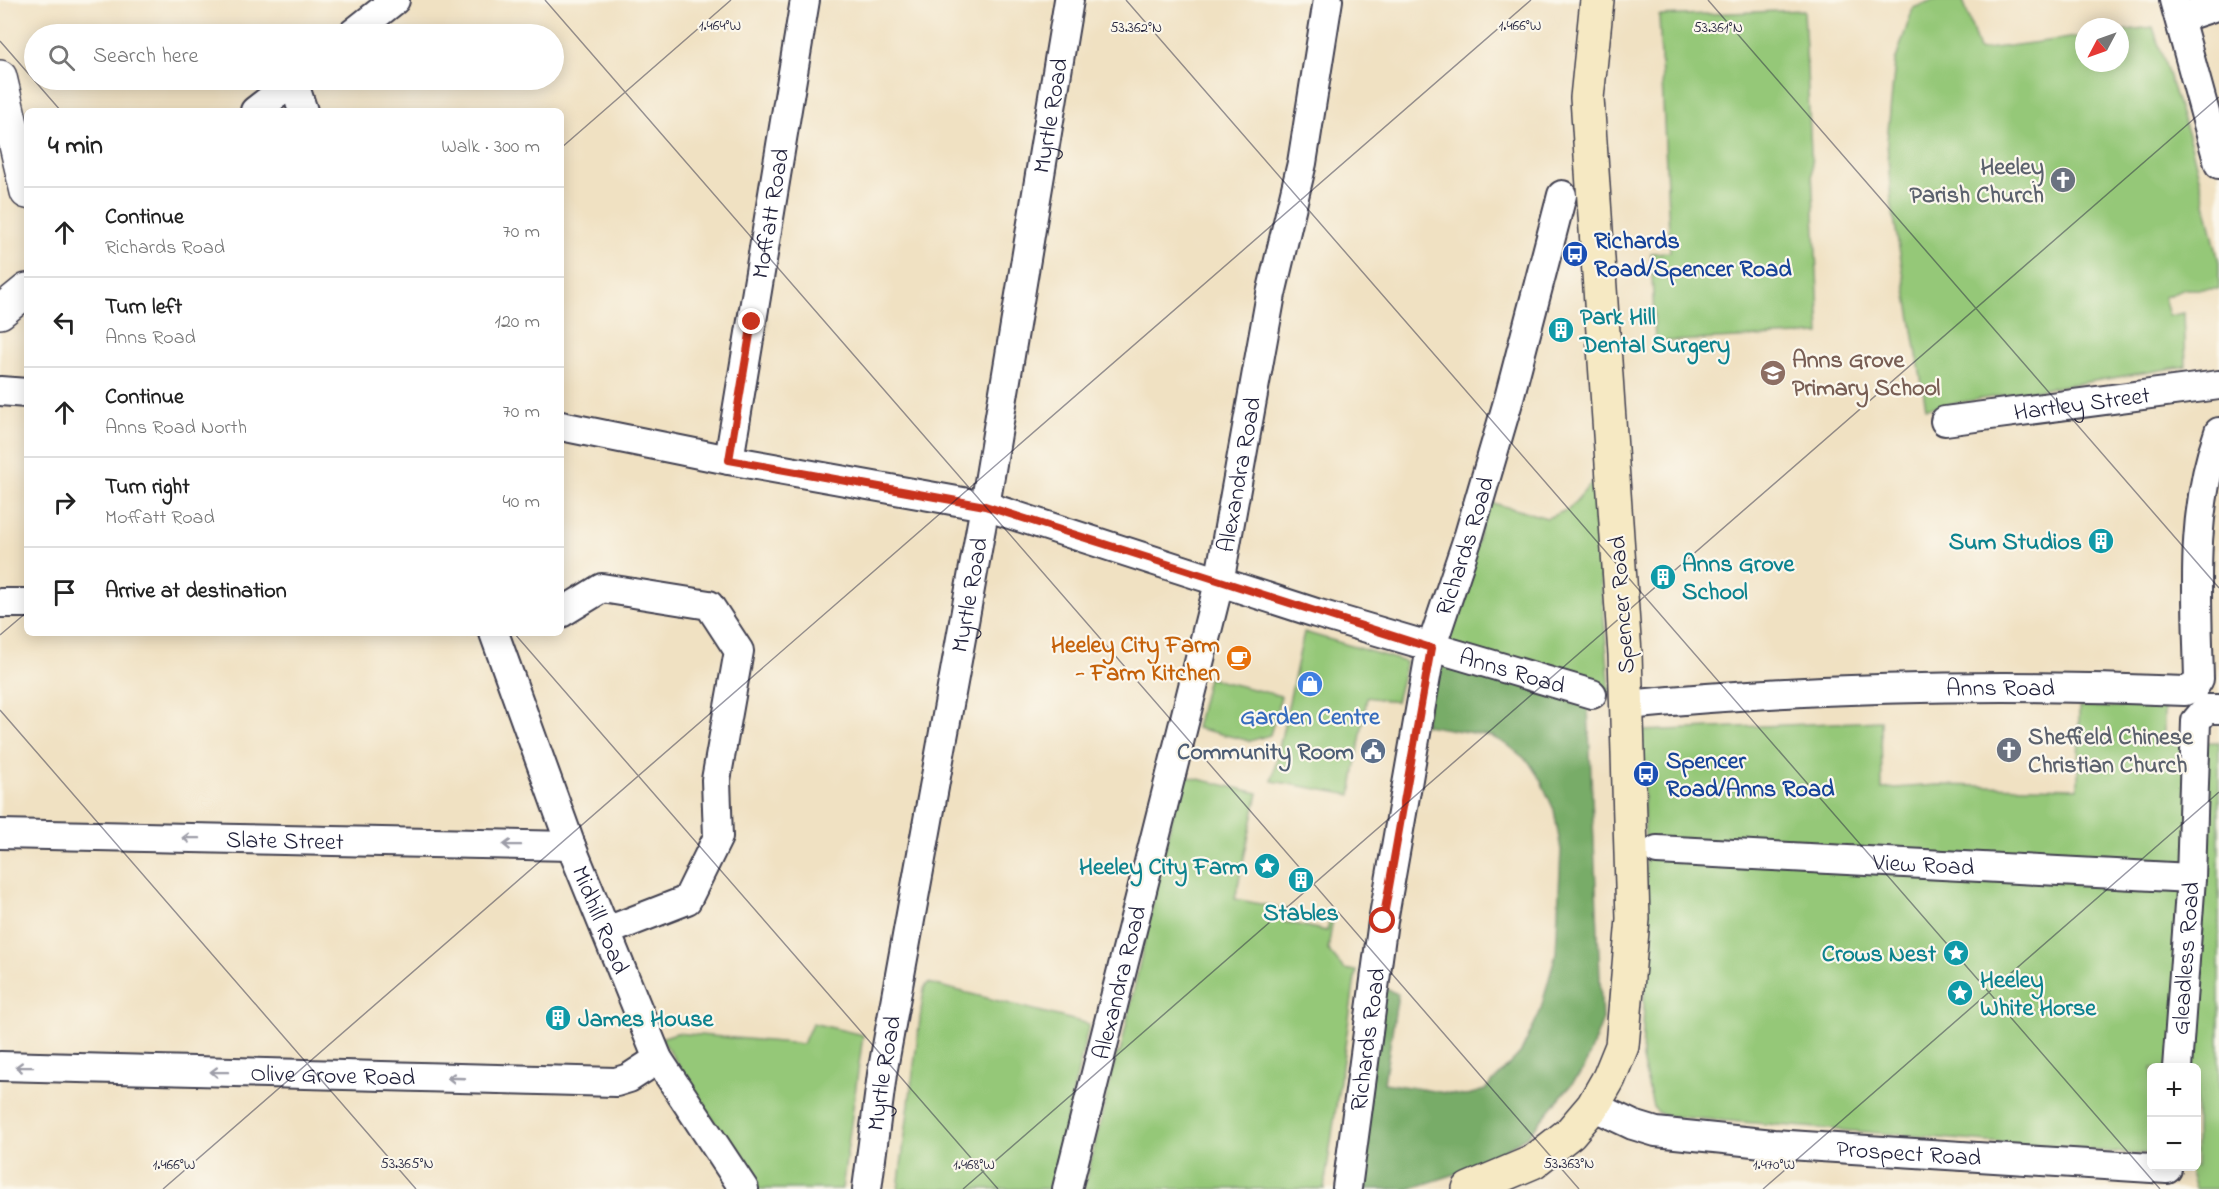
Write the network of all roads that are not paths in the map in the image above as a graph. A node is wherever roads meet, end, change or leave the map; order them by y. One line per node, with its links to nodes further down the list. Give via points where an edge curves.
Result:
1 (395, 0): 8 (street)
2 (805, 0): 25 (street, Moffatt Road)
3 (1069, 0): 26 (street, Myrtle Road)
4 (1328, 0): 28 (street, Alexandra Road, via 1302,163 1271,294)
5 (1597, 0): 36 (main road, Spencer Road, via 1587,98)
6 (2219, 5): 7 (street)
7 (2177, 9): 14 (street)
8 (365, 24)
9 (0, 76): 15 (street)
10 (281, 90): 12 (street)
11 (297, 90): 13 (street)
12 (259, 108)
13 (302, 108)
14 (2219, 164)
15 (24, 179)
16 (1562, 195): 33 (street, Richards Road, via 1496,446)
17 (24, 292): 18 (street)
18 (0, 312)
19 (2219, 385): 22 (street, Hartley Street)
20 (0, 391): 21 (street)
21 (24, 393)
22 (1945, 421)
23 (564, 427): 25 (street, Anns Road)
24 (2219, 432): 27 (street, Gleadless Road, via 2209,461)
25 (729, 460): 26 (street, Anns Road)
26 (985, 506): 28 (street, Anns Road); 49 (street, Myrtle Road, via 882,1074)
27 (2208, 530): 35 (street, Gleadless Road, via 2199,679)
28 (1219, 583): 33 (street, Anns Road); 50 (street, Alexandra Road)
29 (0, 603): 30 (street)
30 (24, 603)
31 (564, 611): 41 (street, via 602,588 709,604 739,651 716,780 718,837 687,900)
32 (499, 636): 38 (street, Midhill Road)
33 (1431, 648): 34 (street, Anns Road); 47 (street, Richards Road, via 1383,921)
34 (1592, 694)
35 (2206, 702): 36 (street, Anns Road, via 2185,691 2059,686 1865,690); 40 (street, Gleadless Road, via 2196,721)
36 (1627, 705): 45 (main road, Spencer Road, via 1633,919 1622,1046)
37 (0, 834): 38 (street, Slate Street, one-way to 37)
38 (571, 846): 41 (street, Midhill Road)
39 (1657, 850): 40 (street, View Road)
40 (2191, 878): 43 (street, Gleadless Road)
41 (607, 931): 42 (street, Midhill Road)
42 (658, 1059): 44 (street, Olive Grove Road, one-way to 44, via 616,1082); 48 (street, Midhill Road)
43 (2177, 1063)
44 (0, 1066)
45 (1593, 1106): 46 (street, Prospect Road, via 1656,1132); 51 (main road, via 1570,1133 1533,1162)
46 (2169, 1175)
47 (1347, 1188)
48 (744, 1189)
49 (867, 1189)
50 (1067, 1189)
51 (1468, 1189)

